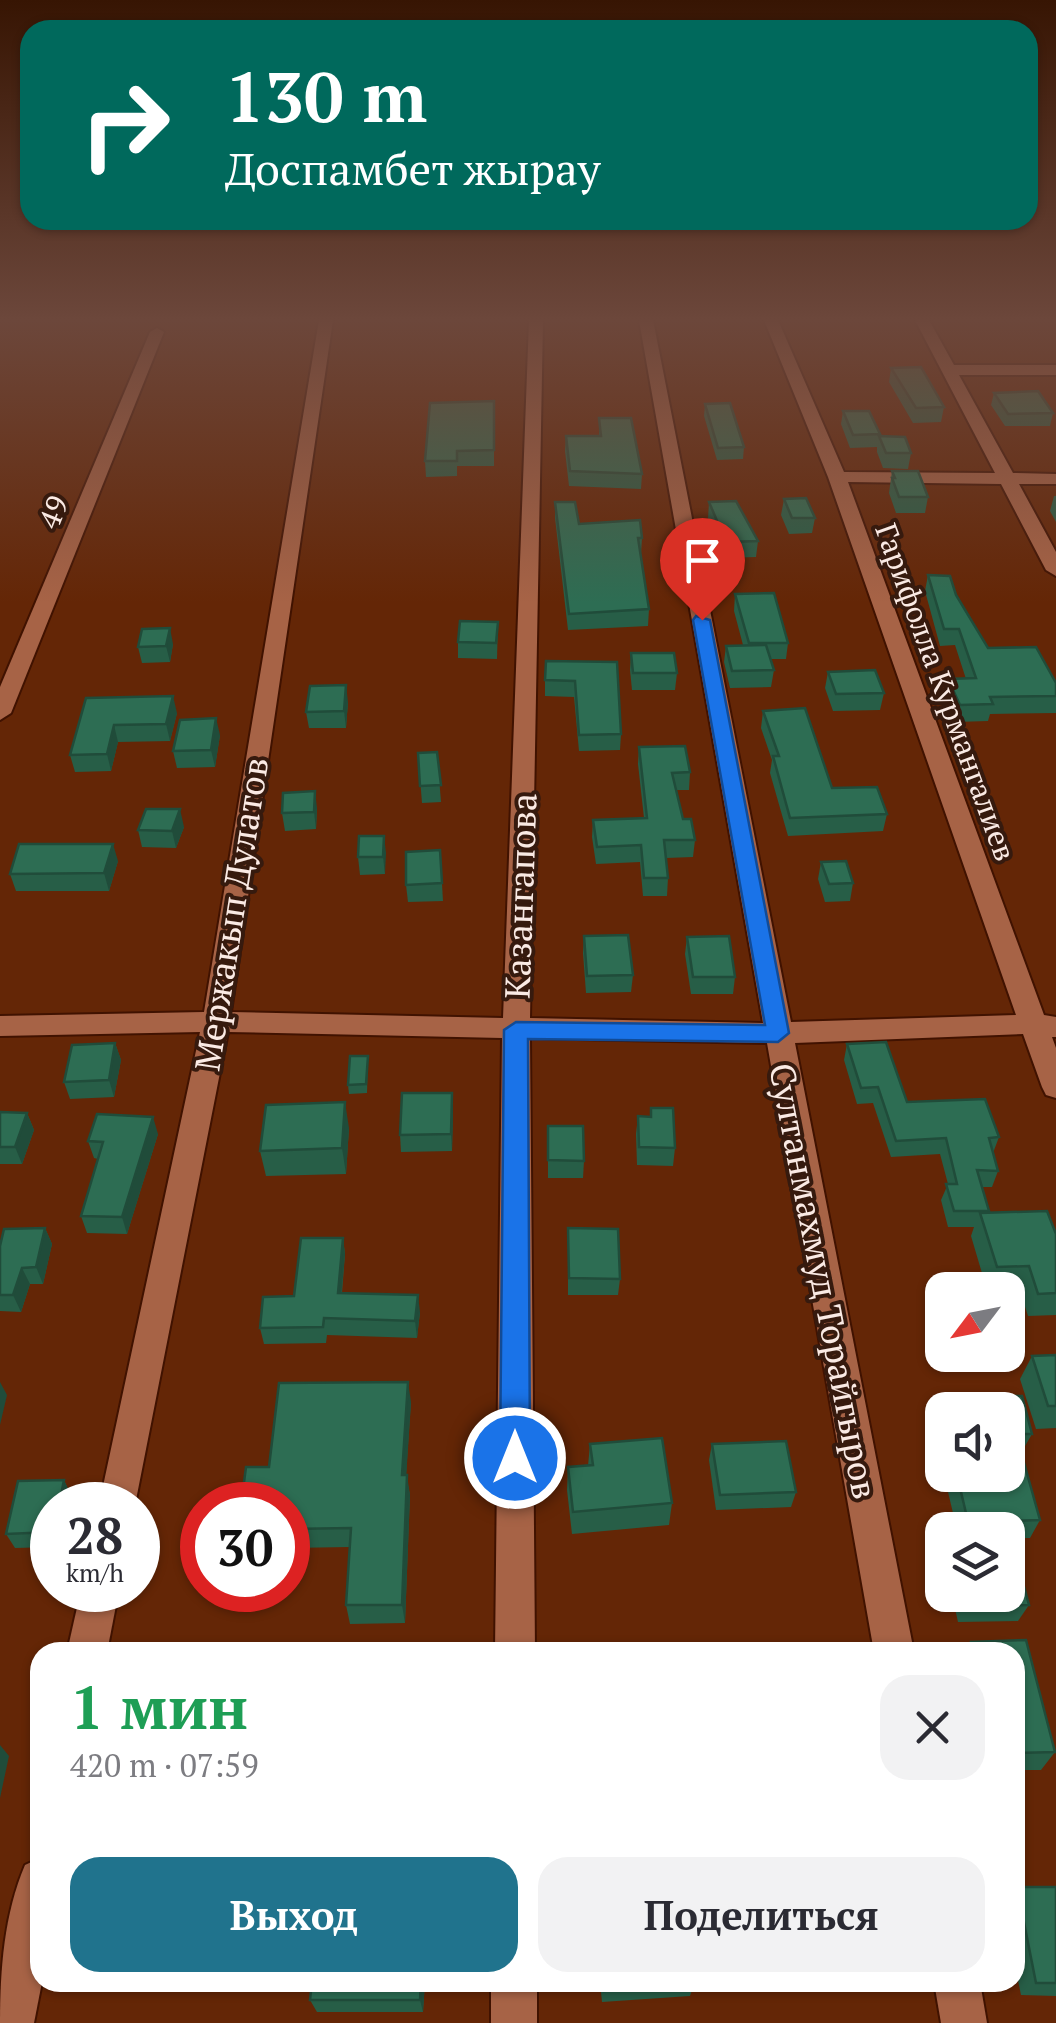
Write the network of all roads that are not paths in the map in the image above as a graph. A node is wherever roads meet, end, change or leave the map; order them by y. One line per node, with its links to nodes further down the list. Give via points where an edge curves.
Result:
1 (123, 414): 11 (street, 49)
2 (311, 414): 12 (street, Мержакып Дулатов)
3 (533, 414): 15 (street, Казангапова)
4 (663, 414): 16 (street, Султанмахмуд Торайгыров)
5 (810, 414): 7 (street, Гарифолла Курмангалиев)
6 (974, 414): 8 (street)
7 (836, 477): 8 (street); 14 (street, Гарифолла Курмангалиев)
8 (1006, 478): 9 (street); 10 (street)
9 (1056, 479)
10 (1056, 570)
11 (0, 713)
12 (216, 1022): 13 (street); 15 (street); 18 (street, Мержакып Дулатов)
13 (0, 1026)
14 (1045, 1026): 16 (street); 17 (street, Гарифолла Курмангалиев)
15 (516, 1030): 16 (street); 21 (street, Казангапова)
16 (778, 1033): 22 (street, Султанмахмуд Торайгыров)
17 (1056, 1087)
18 (122, 1482)
19 (95, 1612): 20 (street)
20 (89, 1642)
21 (515, 1642)
22 (892, 1642)
23 (30, 1929): 26 (street)
24 (514, 1992): 27 (street)
25 (958, 1992): 28 (street)
26 (11, 2023)
27 (514, 2023)
28 (964, 2023)

